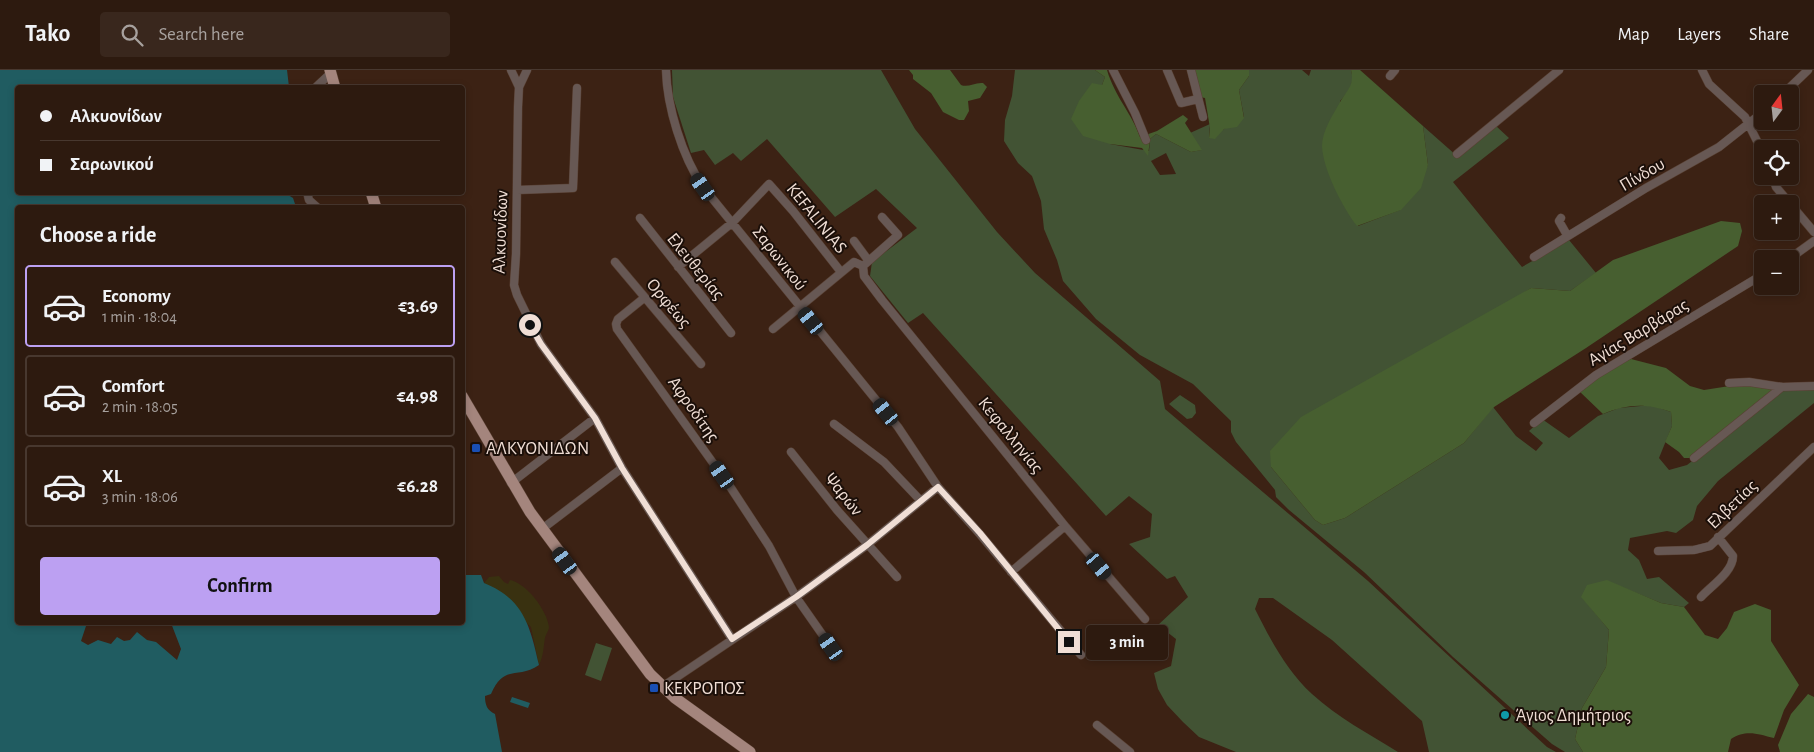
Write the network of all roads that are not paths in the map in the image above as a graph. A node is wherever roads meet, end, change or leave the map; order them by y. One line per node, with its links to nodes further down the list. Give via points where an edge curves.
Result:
1 (511, 70): 14 (street)
2 (527, 70): 14 (street, Αλκυονίδων)
3 (666, 70): 30 (street, Σαρωνικού, via 668,104 688,161 703,187)
4 (1113, 70): 20 (street)
5 (1167, 70): 16 (street, via 1181,103)
6 (1191, 70): 16 (street)
7 (1559, 70): 22 (street)
8 (1702, 70): 19 (street, via 1709,84)
9 (1808, 70): 13 (street)
10 (330, 71): 11 (street); 12 (main road)
11 (318, 85)
12 (334, 85)
13 (1793, 85)
14 (519, 87): 24 (street, Αλκυονίδων)
15 (577, 88): 24 (street, via 573,188)
16 (1198, 98): 17 (street)
17 (1203, 116)
18 (1754, 120): 19 (street, Πίνδου)
19 (1750, 123): 21 (street); 32 (street, Πίνδου, via 1719,147)
20 (1146, 140)
21 (1757, 140)
22 (1457, 154)
23 (1775, 185): 31 (street)
24 (516, 190): 51 (street, Αλκυονίδων, via 514,285 517,295 541,344)
25 (308, 195): 26 (street)
26 (315, 205)
27 (882, 217): 38 (street, via 898,235)
28 (640, 218): 39 (street, Ελευθερίας)
29 (1561, 218): 32 (street)
30 (733, 222): 39 (street); 40 (street, KEFALINIAS, via 768,184); 43 (street, Σαρωνικού)
31 (1814, 232)
32 (1567, 235): 36 (street, Πίνδου)
33 (854, 240): 38 (street, Κεφαλληνίας)
34 (1814, 241): 35 (street)
35 (1799, 251)
36 (1534, 257)
37 (614, 262): 42 (street, Ορφέως)
38 (866, 263): 40 (street, via 854,262); 61 (street, Κεφαλληνίας, via 864,276 882,300)
39 (678, 267): 45 (street, Ελευθερίας)
40 (841, 272): 43 (street)
41 (1754, 280): 52 (street, Αγίας Βαρβάρας, via 1596,374)
42 (644, 298): 46 (street, Ορφέως); 68 (street, Αφροδίτης, via 618,319 617,329 731,488 769,546)
43 (799, 306): 44 (street); 59 (street, Σαρωνικού, via 898,427)
44 (773, 329)
45 (731, 333)
46 (701, 364)
47 (1729, 383): 49 (street, via 1749,382)
48 (1814, 386): 49 (street)
49 (1782, 388): 56 (street)
50 (465, 401): 58 (main road)
51 (595, 418): 57 (street, Αλκυονίδων); 58 (street)
52 (1534, 423)
53 (834, 424): 60 (street, via 884,462)
54 (1814, 447): 63 (street, Ελβετίας)
55 (790, 452): 64 (street, Ψαρών)
56 (1694, 458)
57 (622, 468): 62 (street); 71 (street, Αλκυονίδων)
58 (511, 483): 62 (main road)
59 (938, 487): 60 (street); 66 (street, Σαρωνικού)
60 (921, 501): 64 (street)
61 (1064, 526): 66 (street); 70 (street, Κεφαλληνίας)
62 (542, 529): 74 (main road)
63 (1718, 537): 65 (street, Ελβετίας, via 1710,546 1694,550); 69 (street, via 1733,560)
64 (867, 545): 67 (street, Ψαρών); 68 (street)
65 (1658, 552)
66 (1011, 572): 73 (street, Σαρωνικού)
67 (897, 577)
68 (796, 597): 71 (street); 72 (street, Αφροδίτης)
69 (1701, 597)
70 (1144, 619)
71 (732, 639): 74 (street)
72 (831, 647)
73 (1081, 655)
74 (662, 687): 76 (main road)
75 (1097, 725): 77 (street)
76 (750, 752)
77 (1130, 752)

